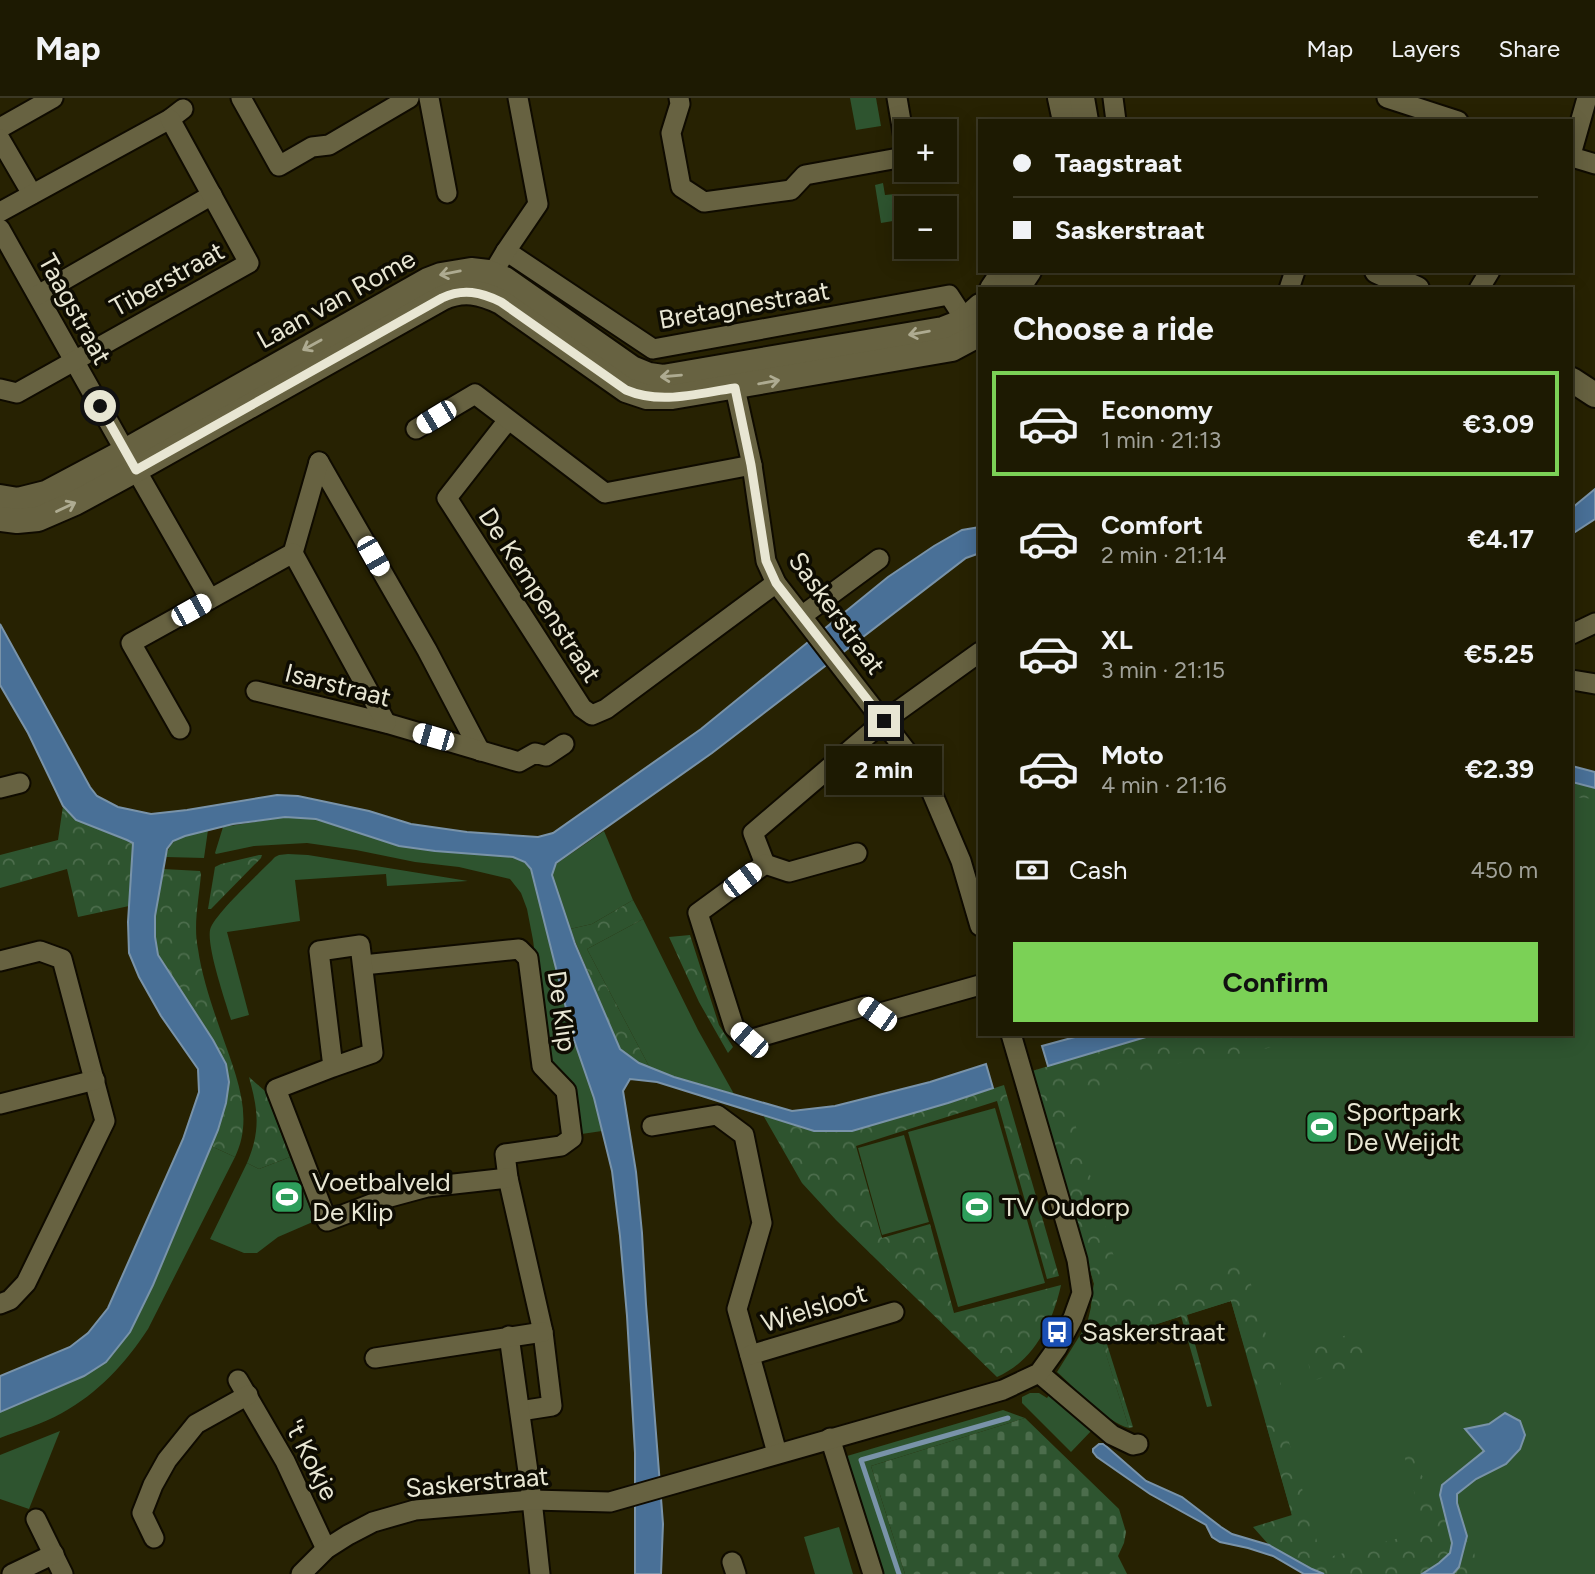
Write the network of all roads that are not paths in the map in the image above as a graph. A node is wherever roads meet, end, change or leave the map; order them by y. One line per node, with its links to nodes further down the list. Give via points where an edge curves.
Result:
1 (53, 98): 17 (street)
2 (241, 98): 3 (street, via 279,166 312,147 329,145)
3 (409, 98)
4 (429, 98): 22 (street)
5 (518, 98): 27 (street, via 538,204)
6 (679, 98): 7 (street, via 671,133 681,187 704,202 791,190 804,175 904,158)
7 (897, 98)
8 (1060, 98): 13 (street)
9 (1082, 98): 14 (street)
10 (1112, 98): 15 (street)
11 (1387, 98): 16 (street)
12 (1587, 98): 19 (street)
13 (1065, 119)
14 (1086, 119)
15 (1116, 119)
16 (1452, 119)
17 (0, 128)
18 (0, 139): 23 (street)
19 (1573, 147)
20 (1573, 157): 21 (street)
21 (1595, 164)
22 (447, 193)
23 (32, 194): 24 (street, via 176,114); 25 (street)
24 (212, 195): 31 (street); 33 (street, Tiberstraat, via 249,263)
25 (0, 212)
26 (0, 229): 31 (street, Taagstraat)
27 (506, 251): 29 (street); 32 (street, Bretagnestraat, via 653,349 949,295)
28 (1381, 273): 30 (street)
29 (486, 284): 34 (street, via 513,284 644,373); 40 (street, Laan van Rome, via 442,298)
30 (1413, 287)
31 (38, 295): 33 (street, Taagstraat)
32 (976, 327): 34 (street, via 950,327)
33 (75, 362): 36 (street, Tiberstraat, via 17,393); 40 (street, Taagstraat)
34 (733, 377): 41 (street, Saskerstraat)
35 (1573, 381): 37 (street)
36 (0, 389)
37 (1595, 395)
38 (508, 420): 39 (street, via 475,394); 41 (street, via 605,493); 46 (street, De Kempenstraat, via 447,498 582,708 592,715)
39 (416, 429)
40 (131, 461): 42 (street, Laan van Rome, via 40,495); 43 (street, Laan van Rome, one-way to 40, via 45,517); 47 (street, Taagstraat)
41 (751, 465): 46 (street, Saskerstraat, via 766,561)
42 (0, 497)
43 (0, 519)
44 (293, 553): 47 (street); 56 (street); 59 (street, via 319,462)
45 (879, 559): 48 (street)
46 (776, 583): 48 (street, Saskerstraat)
47 (210, 599): 57 (street, via 131,643)
48 (806, 620): 55 (street, Saskerstraat)
49 (1595, 623): 50 (street)
50 (1573, 634)
51 (978, 653): 55 (street)
52 (1573, 680): 53 (street)
53 (1595, 684)
54 (256, 691): 56 (street, Isarstraat)
55 (884, 721): 63 (street, via 753,833); 64 (street, Saskerstraat, via 924,774 961,861)
56 (386, 723): 59 (street, Isarstraat)
57 (180, 729)
58 (564, 744): 59 (street, Isarstraat, via 545,756 535,753 519,762)
59 (480, 751)
60 (20, 783): 61 (street)
61 (0, 788)
62 (857, 853): 63 (street, via 789,872)
63 (765, 864): 67 (street, via 698,913 734,1027 749,1040 865,1006 877,1014)
64 (978, 919)
65 (0, 961): 70 (street, via 40,951 62,959)
66 (363, 965): 69 (street, via 373,1053); 69 (street, via 360,945 319,951); 73 (street, De Klip, via 519,949 528,958 542,1066 566,1091 572,1138 561,1146 505,1154)
67 (978, 986)
68 (1012, 1036): 80 (street, via 1077,1260 1082,1293 1068,1328)
69 (333, 1067): 73 (street, via 276,1089 327,1221 427,1187)
70 (94, 1080): 71 (street); 74 (street, via 106,1121 26,1283)
71 (0, 1104)
72 (652, 1125): 78 (street, Wielsloot, via 717,1115 744,1135 762,1223 737,1309)
73 (508, 1178): 76 (street, De Klip)
74 (0, 1304)
75 (894, 1312): 78 (street, Wielsloot)
76 (544, 1332): 77 (street); 81 (street, De Klip, via 552,1406)
77 (509, 1336): 79 (street); 81 (street)
78 (750, 1355): 84 (street, Wielsloot)
79 (375, 1358)
80 (1039, 1373): 82 (street, via 1003,1390); 83 (street, via 1112,1435)
81 (520, 1411): 85 (street)
82 (830, 1438): 84 (street); 94 (street)
83 (1138, 1444)
84 (777, 1453): 85 (street, Saskerstraat, via 610,1502)
85 (532, 1500): 88 (street, Saskerstraat, via 415,1510 373,1522); 93 (street)
86 (36, 1519): 89 (street)
87 (154, 1538): 88 (street, 't Kokje, via 142,1513 167,1460 196,1424 243,1388 285,1461)
88 (326, 1549): 92 (street, Saskerstraat)
89 (54, 1555): 90 (street); 91 (street)
90 (12, 1574)
91 (63, 1574)
92 (301, 1574)
93 (540, 1574)
94 (873, 1574)

